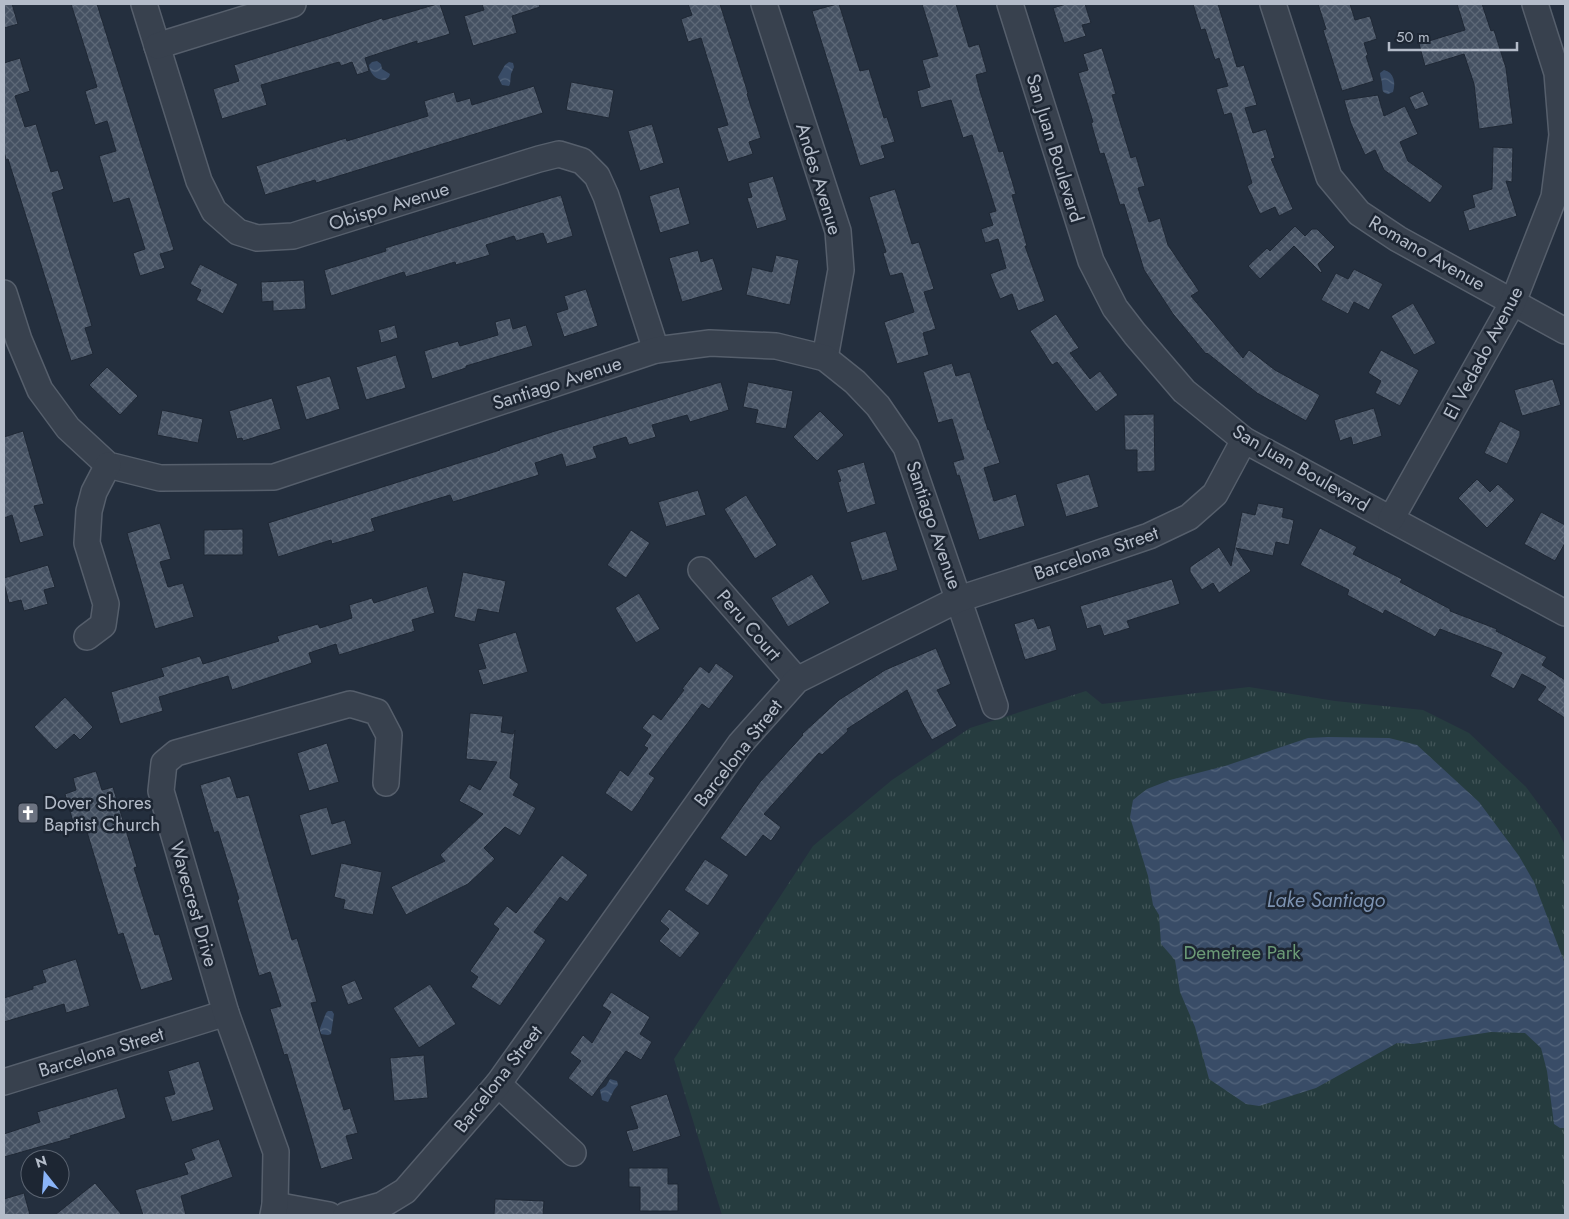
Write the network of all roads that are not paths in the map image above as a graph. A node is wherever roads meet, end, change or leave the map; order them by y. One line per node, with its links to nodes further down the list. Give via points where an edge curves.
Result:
1 (144, 4): 7 (street, Obispo Avenue)
2 (293, 4): 7 (street)
3 (764, 4): 12 (street, Andes Avenue, via 838,231 841,270)
4 (1010, 4): 13 (street, San Juan Boulevard, via 1091,261 1115,308 1184,391)
5 (1273, 4): 9 (street, Romano Avenue, via 1328,177 1359,213 1398,239)
6 (1535, 4): 9 (street, El Vedado Avenue, via 1557,73 1562,135 1554,197)
7 (157, 46): 11 (street, Obispo Avenue, via 199,181 214,211 238,232 257,238 293,236 559,154 582,161 597,176 606,196)
8 (4, 293): 14 (street, Santiago Avenue, via 40,390 68,428)
9 (1513, 302): 10 (street, Romano Avenue); 15 (street, El Vedado Avenue)
10 (1565, 331)
11 (656, 350): 12 (street, Santiago Avenue, via 710,344 776,346); 14 (street, Santiago Avenue, via 274,477 160,478)
12 (825, 358): 17 (street, Santiago Avenue, via 878,406 906,447)
13 (1244, 440): 15 (street, San Juan Boulevard); 17 (street, Barcelona Street, via 1215,494 1189,517 1149,536)
14 (108, 465): 19 (street, via 94,492 87,543 106,604 103,625)
15 (1392, 519): 18 (street, San Juan Boulevard)
16 (701, 570): 20 (street, Peru Court)
17 (959, 599): 20 (street, Barcelona Street); 21 (street, Santiago Avenue)
18 (1565, 613)
19 (87, 637)
20 (797, 680): 25 (street, Barcelona Street, via 740,744)
21 (995, 706)
22 (386, 783): 23 (street, Wavecrest Drive, via 389,735 377,712 350,704 176,753 164,763 161,791)
23 (226, 1013): 24 (street, Barcelona Street); 27 (street, Wavecrest Drive, via 276,1152)
24 (4, 1082)
25 (498, 1084): 26 (street); 29 (street, Barcelona Street, via 405,1191 382,1205)
26 (573, 1153)
27 (274, 1210): 28 (street)
28 (329, 1215)
29 (346, 1215)

